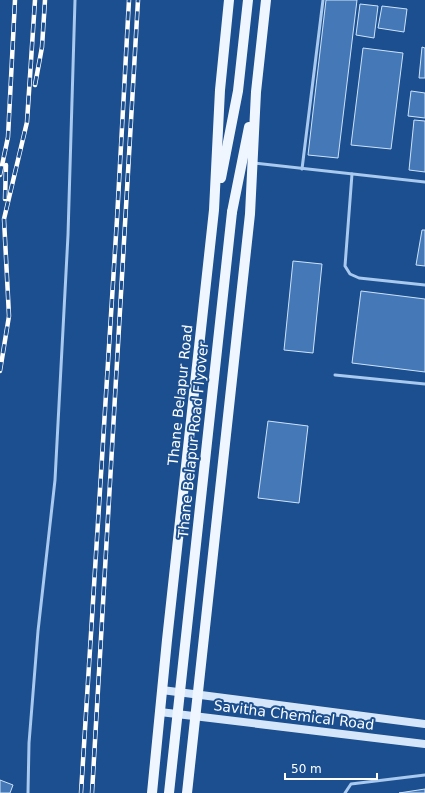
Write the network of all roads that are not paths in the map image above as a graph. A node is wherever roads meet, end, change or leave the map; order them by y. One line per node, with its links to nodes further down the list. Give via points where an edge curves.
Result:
1 (75, 0): 22 (lane, via 68,235 55,472 38,631 29,743)
2 (229, 0): 11 (main road, Thane Belapur Road, via 220,90)
3 (248, 0): 11 (main road, via 238,91)
4 (266, 0): 6 (main road)
5 (324, 0): 8 (lane)
6 (256, 92): 7 (main road); 24 (main road, Thane Belapur Road Flyover, bridge, via 232,212)
7 (252, 163): 8 (lane); 16 (main road, via 248,230)
8 (302, 169): 9 (lane)
9 (352, 174): 10 (lane); 12 (lane, via 345,266 350,274 359,278)
10 (425, 182)
11 (214, 210): 15 (main road, Thane Belapur Road)
12 (425, 285)
13 (334, 375): 14 (lane)
14 (425, 384)
15 (162, 690): 16 (main road, Savitha Chemical Road); 17 (main road, Thane Belapur Road)
16 (197, 695): 18 (main road); 19 (main road, Savitha Chemical Road)
17 (160, 712): 18 (main road, Savitha Chemical Road); 23 (main road, Thane Belapur Road)
18 (195, 716): 20 (main road, Savitha Chemical Road); 25 (main road)
19 (425, 724)
20 (425, 744)
21 (425, 775): 26 (lane, via 351,784)
22 (28, 793)
23 (152, 793)
24 (169, 793)
25 (187, 793)
26 (345, 793)

